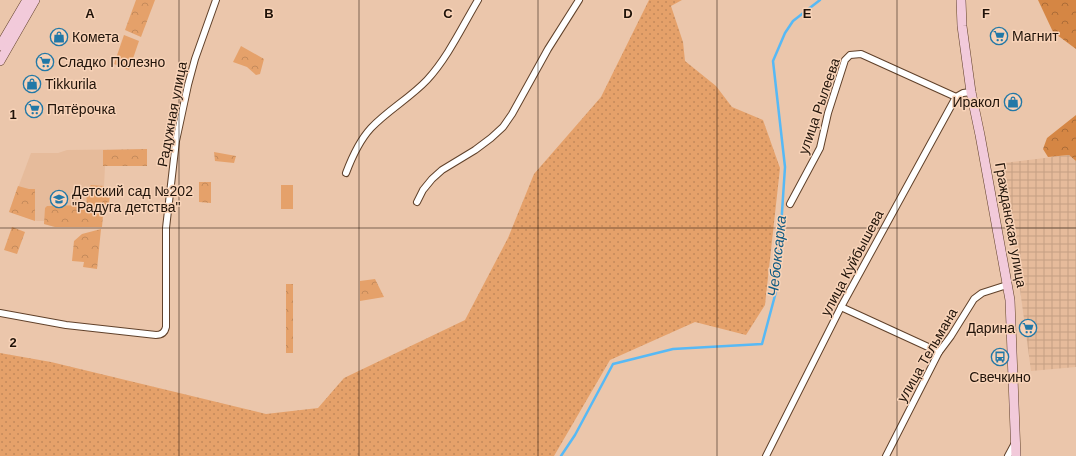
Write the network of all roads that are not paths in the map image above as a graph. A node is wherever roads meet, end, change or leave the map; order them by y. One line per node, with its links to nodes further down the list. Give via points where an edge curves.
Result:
1 (27, 0): 7 (main road)
2 (35, 0): 8 (main road)
3 (216, 0): 16 (street, Радужная улица, via 192,72 176,141 166,228 164,332 156,335 66,325)
4 (478, 0): 11 (street, via 439,66 418,89 371,129 354,153)
5 (579, 0): 12 (street, via 503,127 475,150 442,170 423,190)
6 (961, 0): 9 (main road, Гражданская улица)
7 (0, 46)
8 (0, 61)
9 (971, 92): 10 (street); 14 (main road, Гражданская улица)
10 (956, 97): 13 (street, улица Рылеева, via 861,54 850,55 845,60 820,148); 15 (street, улица Куйбышева)
11 (346, 173)
12 (417, 202)
13 (790, 204)
14 (1007, 285): 17 (street, улица Тельмана, via 982,293 974,299); 18 (main road, Гражданская улица, via 1012,334)
15 (841, 307): 17 (street); 19 (street, улица Куйбышева)
16 (0, 313)
17 (939, 352): 20 (street, улица Тельмана)
18 (1016, 442): 21 (street); 22 (main road, Гражданская улица)
19 (766, 456)
20 (886, 456)
21 (1008, 456)
22 (1016, 456)

